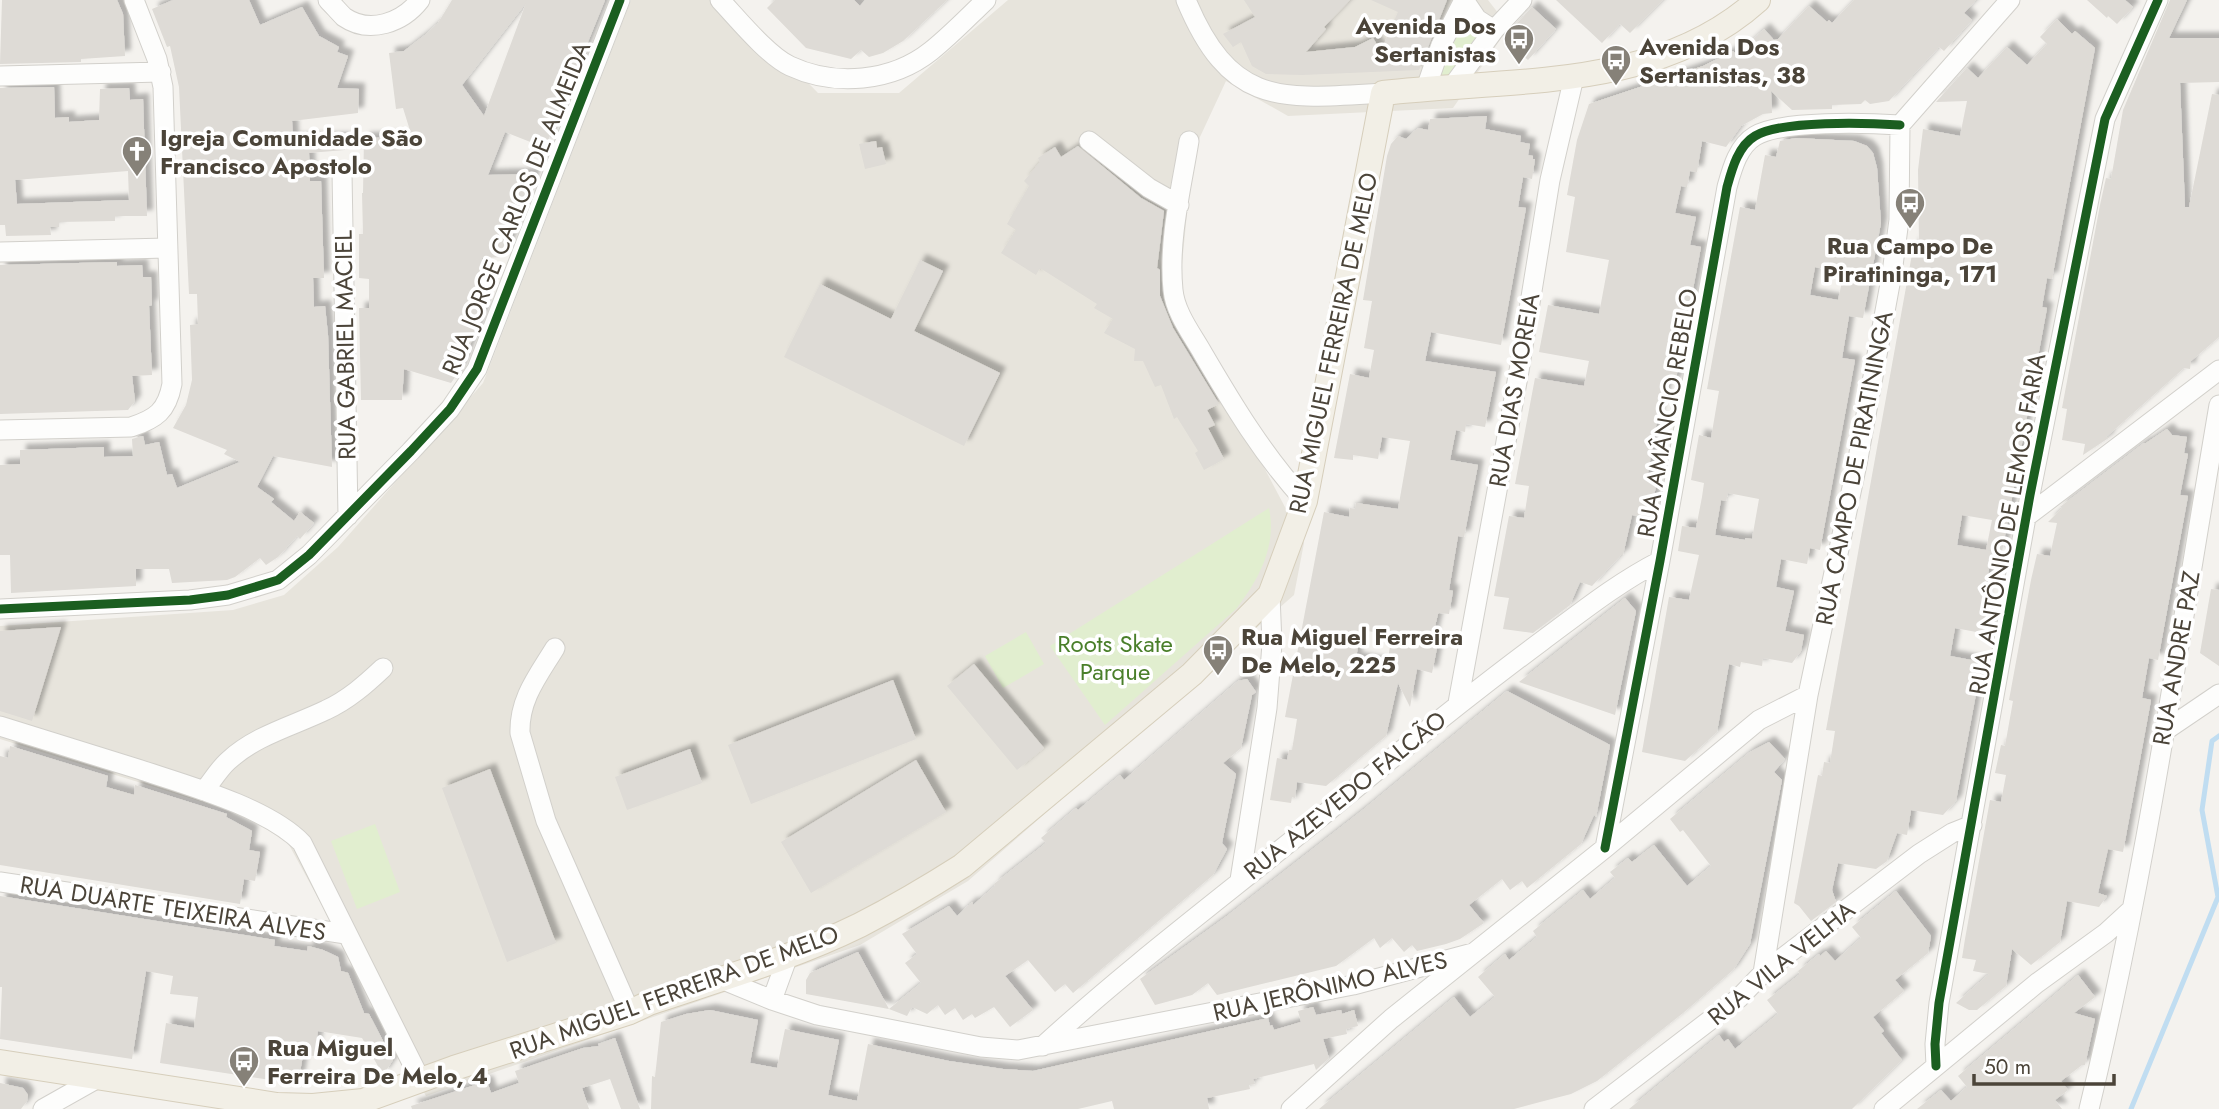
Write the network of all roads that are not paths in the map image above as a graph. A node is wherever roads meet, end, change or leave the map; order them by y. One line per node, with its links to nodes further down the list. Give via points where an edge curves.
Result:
1 (134, 0): 14 (street)
2 (328, 0): 3 (street, via 344,16 363,25 394,22)
3 (420, 0)
4 (620, 0): 31 (street, RUA JORGE CARLOS DE ALMEIDA, via 477,369 450,409)
5 (721, 0): 6 (street, via 789,66 846,80 903,68 930,52)
6 (986, 0)
7 (1186, 0): 19 (street, via 1213,51 1235,75 1256,87 1307,97)
8 (1464, 0): 13 (street, via 1477,19); 18 (street)
9 (1522, 0): 13 (street)
10 (1758, 0): 16 (main road, via 1701,41 1617,70)
11 (2010, 0): 20 (street)
12 (2158, 0): 32 (street, RUA ANTÔNIO DE LEMOS FARIA, via 2105,119)
13 (1494, 30): 17 (street)
14 (161, 72): 15 (street); 25 (street)
15 (0, 76)
16 (1574, 77): 17 (main road); 40 (street, RUA DIAS MOREIA, via 1550,180)
17 (1452, 87): 18 (main road)
18 (1426, 88): 19 (main road)
19 (1383, 93): 30 (main road, RUA MIGUEL FERREIRA DE MELO)
20 (1900, 125): 33 (street, RUA AMÂNCIO REBELO, via 1767,130 1742,148 1724,200); 39 (street, RUA CAMPO DE PIRATININGA, via 1899,220 1892,273)
21 (1089, 141): 24 (street)
22 (1189, 141): 24 (street)
23 (342, 173): 31 (street, RUA GABRIEL MACIEL)
24 (1178, 205): 30 (street, via 1172,268 1175,303 1248,430)
25 (167, 248): 26 (street); 29 (street, via 172,384 169,400 159,413 131,427)
26 (0, 252)
27 (2219, 370): 32 (street)
28 (2219, 405): 42 (street, RUA ANDRE PAZ)
29 (0, 430)
30 (1304, 501): 34 (main road, RUA MIGUEL FERREIRA DE MELO)
31 (348, 516): 35 (street, RUA JORGE CARLOS DE ALMEIDA, via 297,566 256,588 190,600)
32 (2026, 517): 44 (street, RUA ANTÔNIO DE LEMOS FARIA)
33 (1660, 561): 40 (street, RUA AZEVEDO FALCÃO, via 1623,581); 45 (street, RUA AMÂNCIO REBELO)
34 (1270, 595): 46 (street, via 1267,708); 51 (main road, RUA MIGUEL FERREIRA DE MELO, via 1192,674 962,866 859,926)
35 (0, 609)
36 (555, 648): 55 (street, via 527,693 520,733 546,821)
37 (383, 668): 43 (street, via 327,710 241,751)
38 (2219, 694): 42 (street)
39 (1808, 695): 45 (street, RUA JERÔNIMO ALVES, via 1759,720); 52 (street, RUA CAMPO DE PIRATININGA)
40 (1458, 704): 46 (street, RUA AZEVEDO FALCÃO)
41 (0, 726): 43 (street)
42 (2163, 732): 48 (street, RUA ANDRE PAZ)
43 (204, 791): 49 (street, via 277,823 302,843)
44 (1972, 825): 52 (street, RUA VILA VELHA, via 1936,841); 58 (street, RUA ANTÔNIO DE LEMOS FARIA, via 1940,1003)
45 (1605, 848): 50 (street, RUA JERÔNIMO ALVES)
46 (1240, 880): 56 (street, RUA AZEVEDO FALCÃO)
47 (0, 882): 49 (street, RUA DUARTE TEIXEIRA ALVES)
48 (2130, 911): 58 (street); 66 (street, RUA ANDRE PAZ)
49 (346, 934): 60 (street)
50 (1473, 953): 56 (street, RUA JERÔNIMO ALVES, via 1353,985); 63 (street)
51 (788, 956): 53 (main road, RUA MIGUEL FERREIRA DE MELO); 54 (street)
52 (1763, 973): 64 (street, RUA VILA VELHA, via 1739,998)
53 (721, 979): 54 (street, RUA JERÔNIMO ALVES); 55 (main road, RUA MIGUEL FERREIRA DE MELO)
54 (772, 1000): 56 (street, RUA JERÔNIMO ALVES, via 817,1015 981,1048)
55 (630, 1012): 60 (main road, RUA MIGUEL FERREIRA DE MELO)
56 (1043, 1046)
57 (0, 1062): 59 (main road, RUA MIGUEL FERREIRA DE MELO)
58 (1936, 1066): 65 (street)
59 (98, 1079): 61 (main road, RUA MIGUEL FERREIRA DE MELO); 62 (street)
60 (421, 1081): 61 (main road, RUA MIGUEL FERREIRA DE MELO, via 363,1101 313,1106)
61 (183, 1100)
62 (43, 1109)
63 (1291, 1109)
64 (1594, 1109)
65 (1884, 1109)
66 (2089, 1109)

